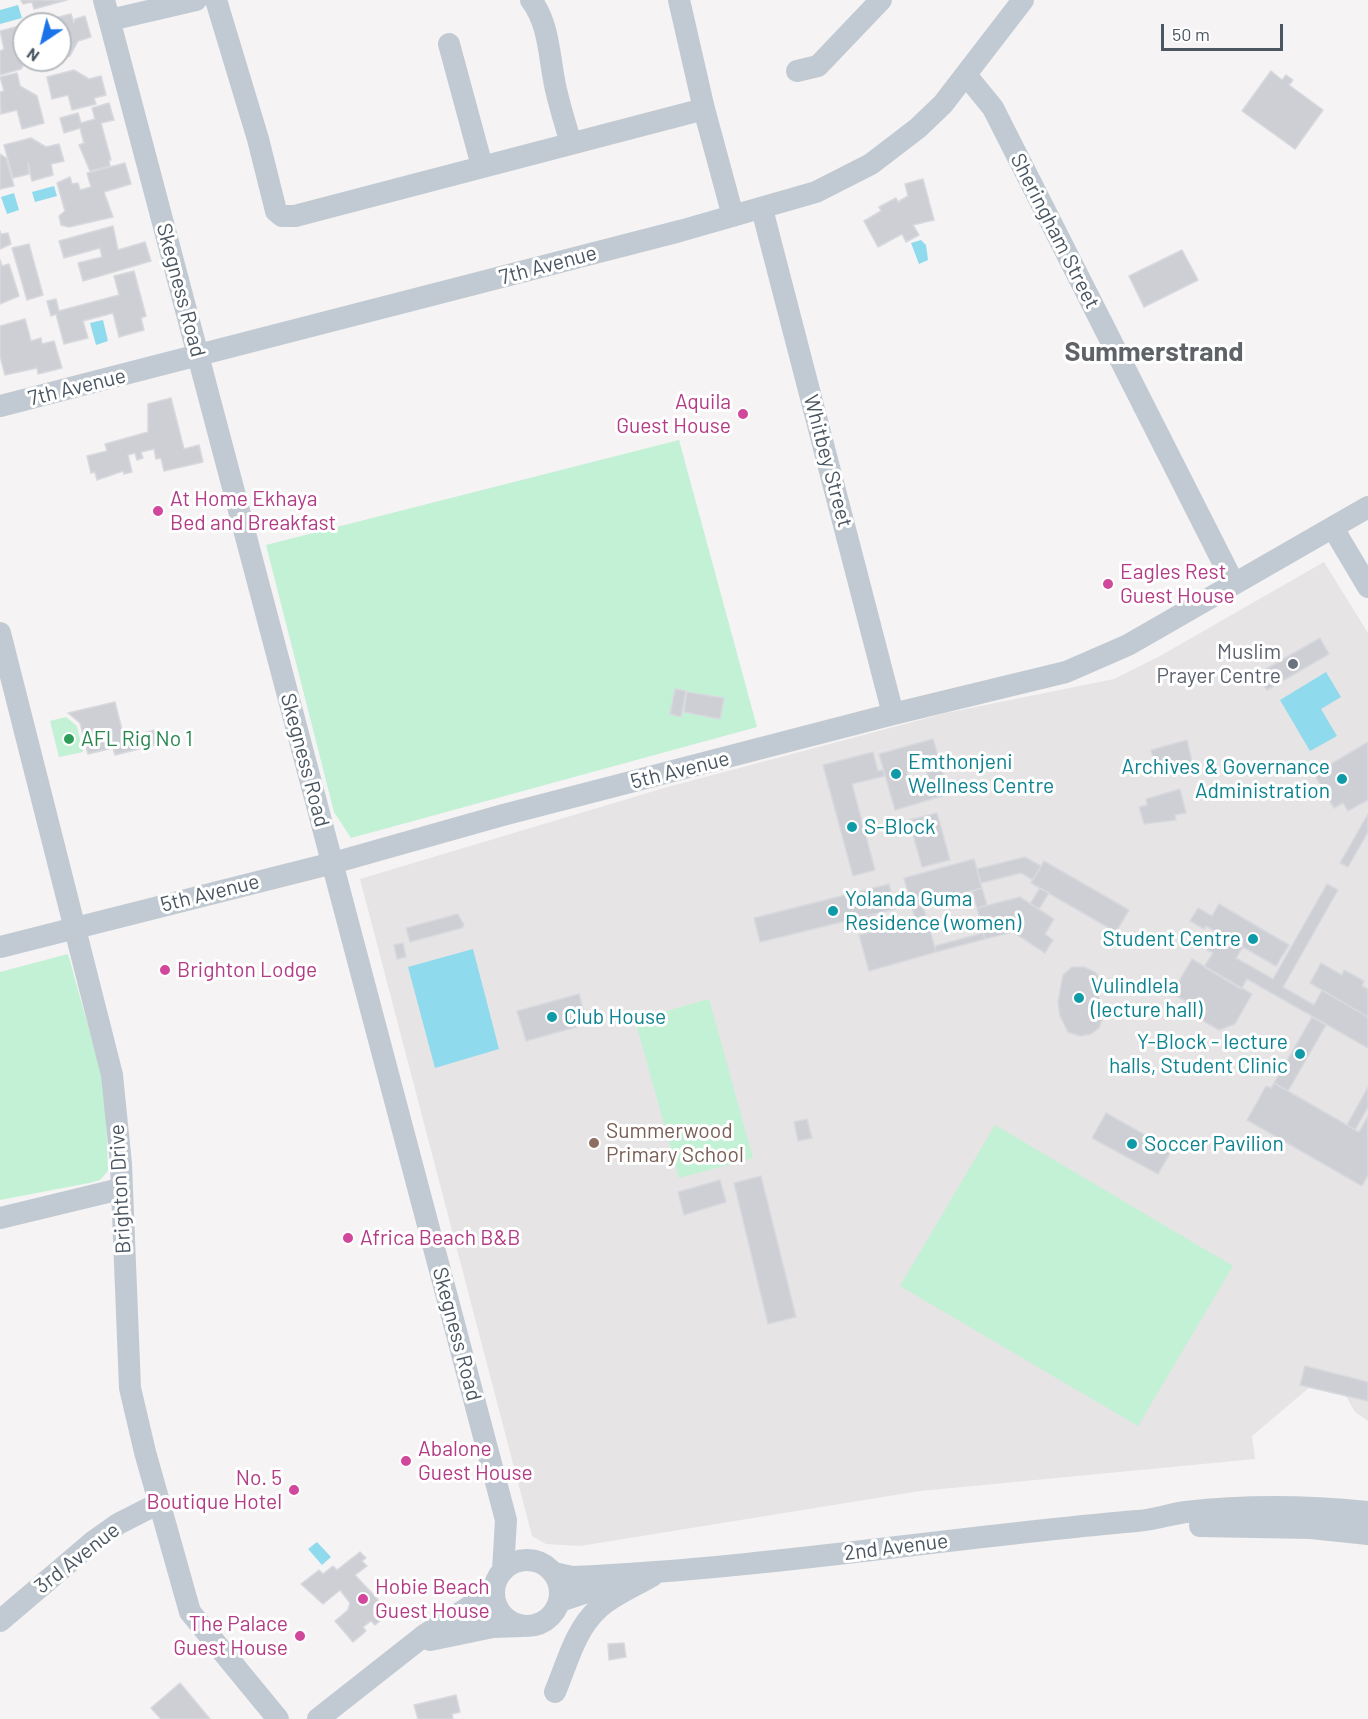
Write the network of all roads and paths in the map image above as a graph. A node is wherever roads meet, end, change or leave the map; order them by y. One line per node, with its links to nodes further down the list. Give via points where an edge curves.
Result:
1 (196, 0): 7 (street)
2 (216, 0): 13 (street, via 278,214 295,216)
3 (531, 0): 12 (street, via 539,12)
4 (680, 0): 11 (street)
5 (881, 0): 9 (street, via 818,66)
6 (1023, 0): 10 (street, 7th Avenue)
7 (107, 10): 16 (street, Skegness Road)
8 (449, 44): 13 (street)
9 (797, 71)
10 (966, 75): 14 (street, 7th Avenue, via 918,128 871,164 816,192); 20 (street, Sheringham Street, via 993,108)
11 (704, 109): 12 (street); 15 (street)
12 (571, 143): 13 (street)
13 (482, 166)
14 (762, 209): 15 (street, 7th Avenue); 24 (street, Whitbey Street)
15 (733, 216): 16 (street, 7th Avenue)
16 (198, 355): 17 (street, 7th Avenue); 25 (street, Skegness Road)
17 (0, 406)
18 (1368, 507): 19 (street, 5th Avenue)
19 (1333, 528): 20 (street, 5th Avenue); 21 (street)
20 (1234, 584): 24 (street, 5th Avenue, via 1086,665)
21 (1368, 587)
22 (0, 633): 23 (street, Brighton Drive)
23 (6, 678): 26 (street, Brighton Drive)
24 (893, 714): 25 (street, 5th Avenue, via 513,812)
25 (333, 863): 26 (street, 5th Avenue); 33 (street, Skegness Road)
26 (75, 928): 27 (street, 5th Avenue); 28 (street, Brighton Drive, via 112,1075 120,1146)
27 (0, 947)
28 (120, 1189): 29 (street); 30 (street, Brighton Drive, via 130,1388)
29 (0, 1218)
30 (159, 1503): 41 (street, 3rd Avenue, via 94,1541); 45 (street, Brighton Drive, via 190,1612)
31 (1368, 1512): 32 (street, 2nd Avenue)
32 (1311, 1518): 34 (street, 2nd Avenue); 38 (street, 2nd Avenue, via 1185,1525 1150,1520 1027,1530)
33 (506, 1520): 35 (street, Skegness Road); 36 (street, Skegness Road)
34 (1368, 1534)
35 (534, 1561): 36 (street, via 523,1560); 37 (street)
36 (503, 1569): 39 (street)
37 (554, 1573): 38 (street, 2nd Avenue, via 572,1577); 40 (street, via 560,1586)
38 (650, 1574): 40 (street, 2nd Avenue); 44 (street, via 599,1608 584,1626)
39 (494, 1591): 42 (street, via 499,1610); 43 (street)
40 (560, 1601): 42 (street, via 548,1619)
41 (0, 1621)
42 (522, 1626): 43 (street, via 449,1634)
43 (411, 1646): 46 (street)
44 (555, 1692)
45 (278, 1719)
46 (318, 1719)

